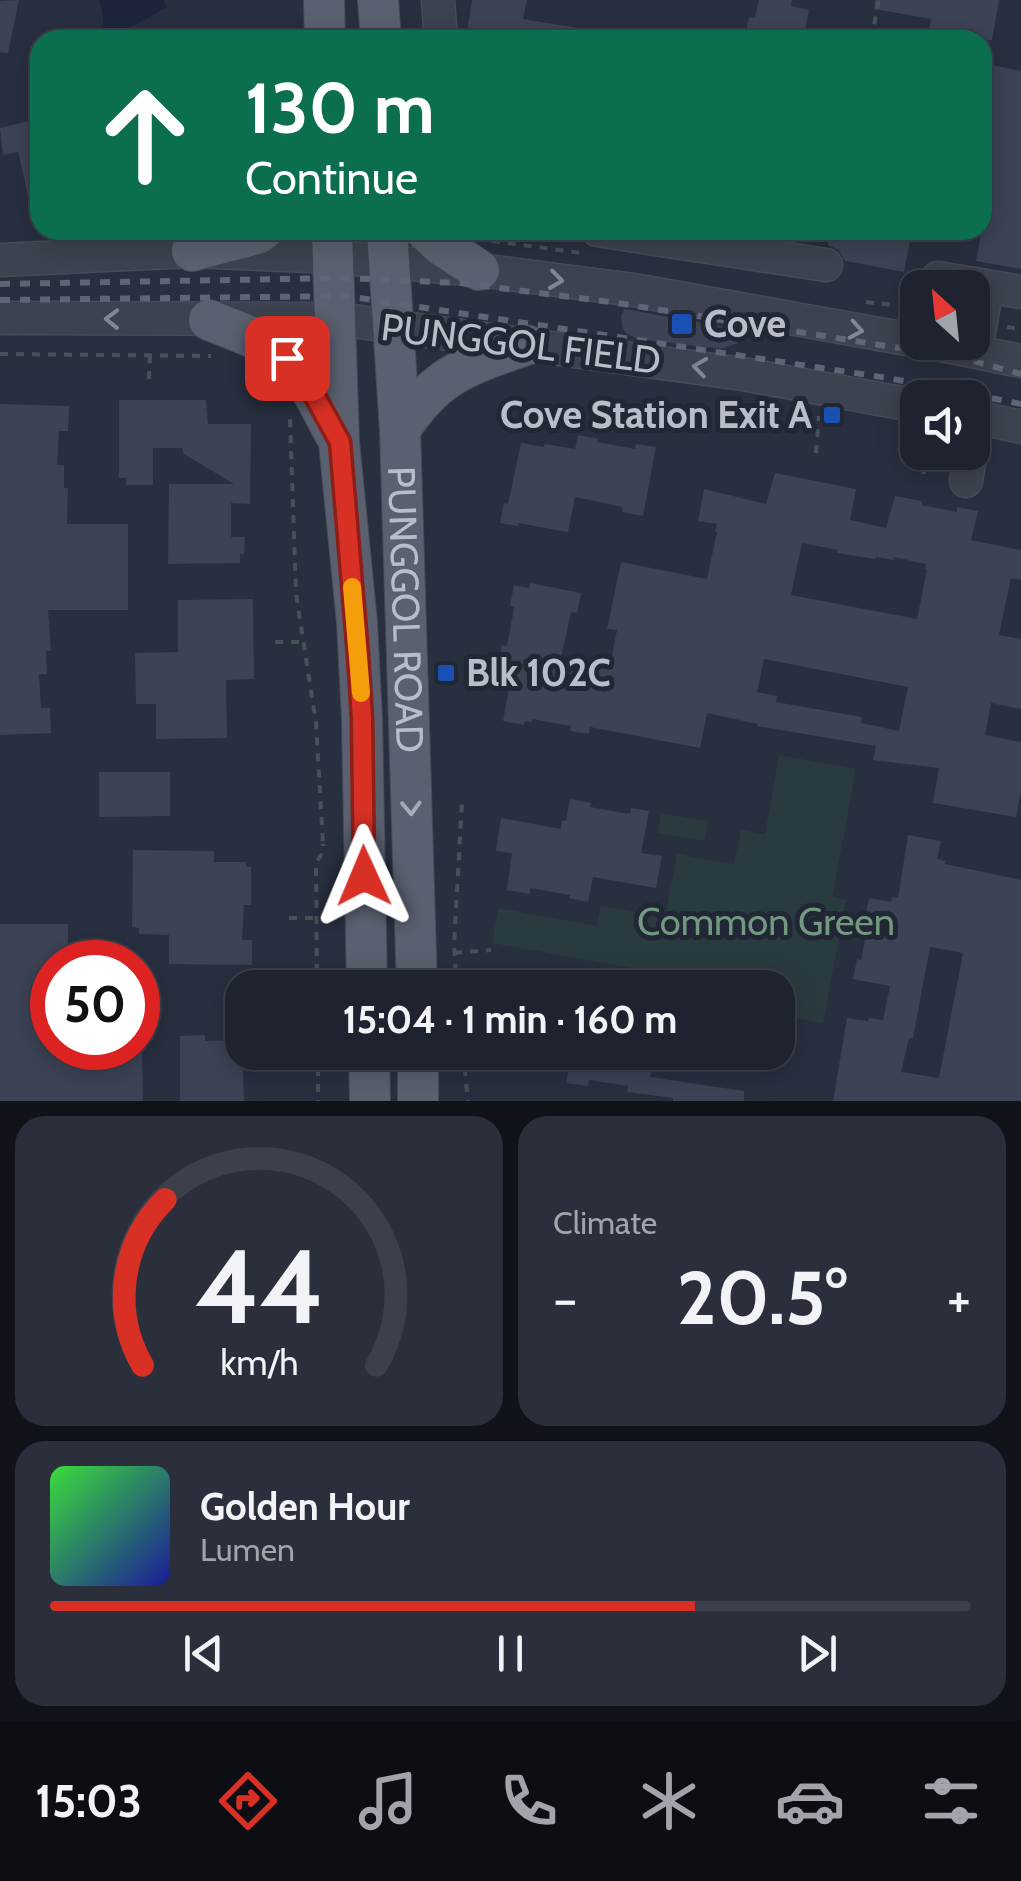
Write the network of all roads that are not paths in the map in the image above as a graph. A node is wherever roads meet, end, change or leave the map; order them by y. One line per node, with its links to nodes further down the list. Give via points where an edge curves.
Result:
1 (324, 0): 4 (main road)
2 (378, 0): 5 (main road)
3 (438, 0): 6 (street)
4 (325, 30)
5 (380, 30)
6 (440, 30)
7 (234, 240): 12 (main road)
8 (435, 240): 16 (main road)
9 (662, 240): 13 (street)
10 (332, 244): 11 (street, PUNGGOL FIELD); 12 (street, PUNGGOL FIELD); 21 (main road, PUNGGOL ROAD)
11 (388, 246): 16 (street, PUNGGOL FIELD); 22 (main road, PUNGGOL ROAD)
12 (192, 251): 14 (street, PUNGGOL FIELD)
13 (766, 256): 15 (street); 19 (street)
14 (0, 260)
15 (826, 265)
16 (478, 270): 19 (street, PUNGGOL FIELD, one-way to 19)
17 (990, 287): 18 (street)
18 (1021, 292)
19 (757, 312): 23 (street, PUNGGOL FIELD, one-way to 23)
20 (0, 318): 24 (street, PUNGGOL FIELD, one-way to 20)
21 (336, 320): 22 (street, PUNGGOL FIELD); 24 (street, PUNGGOL FIELD); 32 (main road, PUNGGOL ROAD)
22 (395, 327): 25 (street, PUNGGOL FIELD); 31 (main road, PUNGGOL ROAD)
23 (900, 338)
24 (216, 339): 32 (main road, via 262,342 287,358)
25 (526, 345): 28 (street, PUNGGOL FIELD, one-way to 25); 31 (main road, via 441,382)
26 (990, 354): 27 (street)
27 (1021, 361)
28 (900, 403)
29 (990, 426): 30 (street)
30 (1021, 427)
31 (400, 430): 34 (main road, PUNGGOL ROAD, one-way to 34)
32 (340, 442): 33 (main road, PUNGGOL ROAD, via 362,719)
33 (367, 970)
34 (417, 970)
35 (369, 1070): 37 (main road)
36 (418, 1070): 38 (main road)
37 (370, 1101)
38 (418, 1101)

